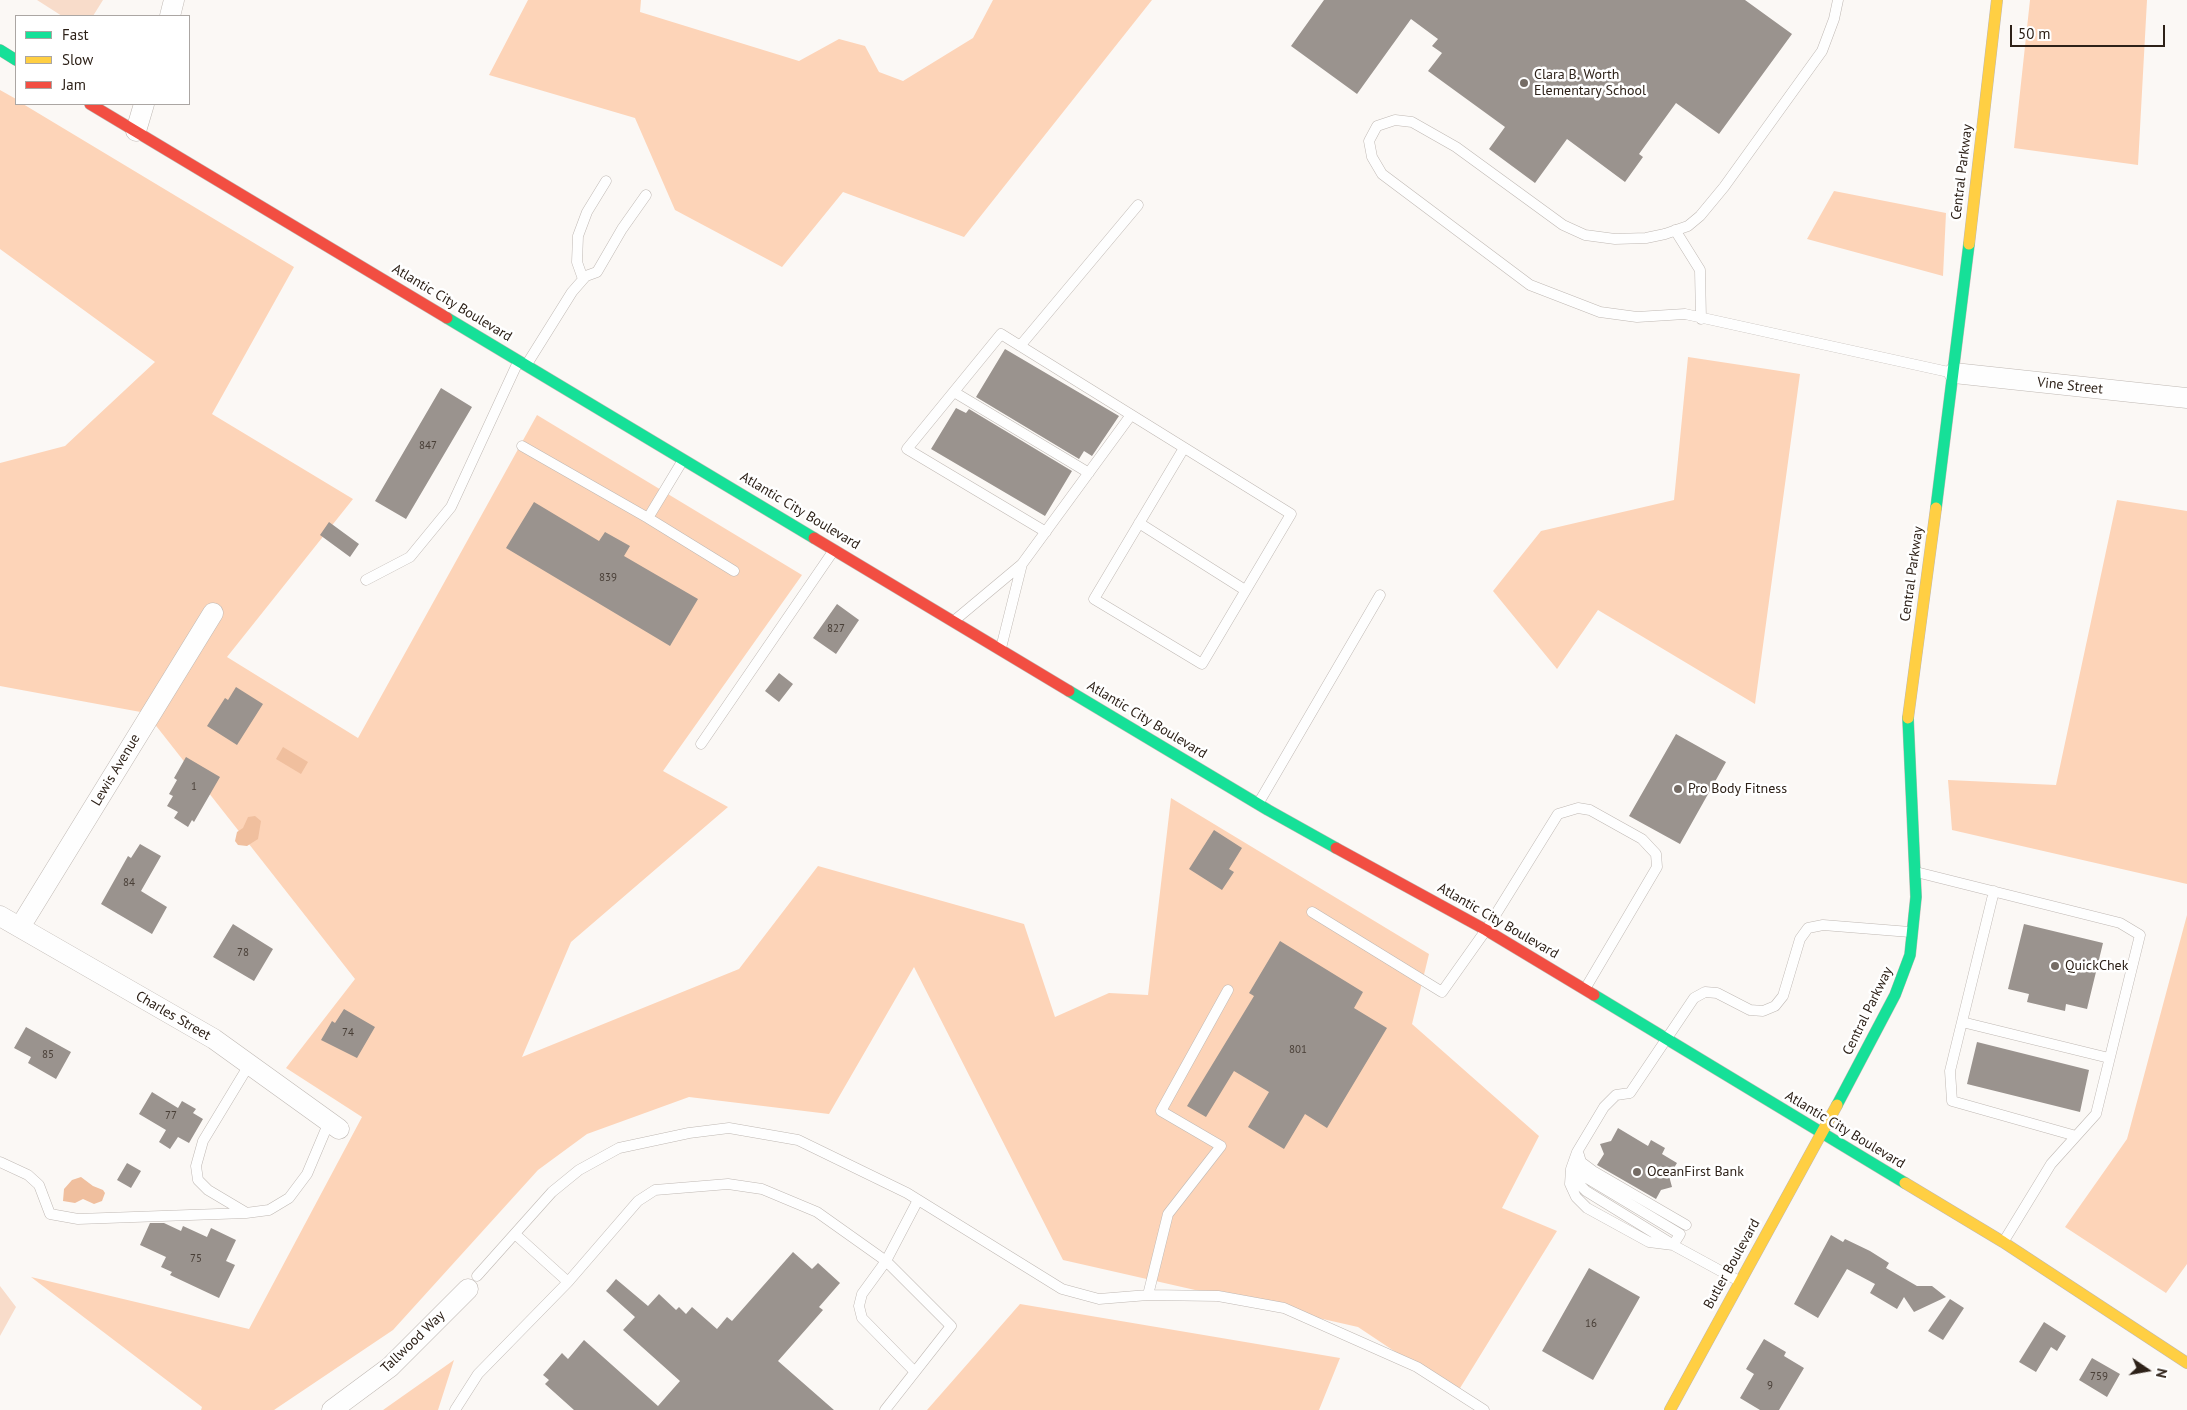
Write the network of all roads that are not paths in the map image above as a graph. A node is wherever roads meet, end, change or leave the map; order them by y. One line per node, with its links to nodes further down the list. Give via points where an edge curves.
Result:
1 (174, 0): 4 (street)
2 (1838, 0): 13 (lane, via 1822,51 1724,187 1700,216 1688,226)
3 (1996, 0): 18 (main road, Central Parkway)
4 (170, 15)
5 (0, 50): 6 (main road)
6 (15, 59)
7 (92, 105): 9 (main road, Atlantic City Boulevard)
8 (144, 105): 9 (street)
9 (136, 132): 17 (main road, Atlantic City Boulevard)
10 (606, 181): 14 (lane, via 587,212 578,236 577,262)
11 (646, 195): 14 (lane, via 597,272)
12 (1138, 205): 16 (lane)
13 (1675, 230): 15 (lane, via 1700,270); 15 (lane, via 1646,238 1615,239 1578,232 1563,225 1456,147 1412,122 1395,120 1377,126 1369,141 1372,157 1382,174 1530,285 1600,312 1637,317 1685,314)
14 (583, 279): 17 (lane)
15 (1701, 318): 18 (lane)
16 (1020, 346): 19 (lane, via 1001,334); 21 (lane)
17 (523, 363): 24 (main road, Atlantic City Boulevard); 32 (lane, via 451,507 410,556)
18 (1954, 373): 20 (street, Vine Street); 40 (main road, Central Parkway, via 1907,724)
19 (954, 392): 25 (lane); 28 (lane, via 907,449)
20 (2187, 398)
21 (1131, 415): 23 (lane); 25 (lane)
22 (522, 446): 26 (lane)
23 (1184, 448): 27 (lane); 33 (lane, via 1290,514)
24 (684, 459): 26 (lane); 29 (main road, Atlantic City Boulevard)
25 (1090, 473): 28 (lane)
26 (648, 518): 31 (lane)
27 (1139, 523): 33 (lane); 33 (lane, via 1094,599 1202,664)
28 (1046, 532): 30 (lane)
29 (834, 549): 36 (main road, Atlantic City Boulevard); 38 (lane)
30 (1022, 564): 36 (lane); 37 (lane)
31 (734, 571)
32 (366, 580)
33 (1246, 590)
34 (1380, 595): 39 (lane)
35 (213, 613): 44 (street, Lewis Avenue)
36 (954, 621): 37 (main road, Atlantic City Boulevard)
37 (1000, 649): 39 (main road, Atlantic City Boulevard)
38 (701, 744)
39 (1258, 804): 45 (main road, Atlantic City Boulevard)
40 (1915, 872): 41 (lane); 46 (main road, Central Parkway)
41 (1994, 891): 49 (lane); 51 (lane, via 2120,923 2140,935)
42 (1312, 912): 45 (lane, via 1442,992)
43 (0, 916): 44 (street, Charles Street)
44 (20, 927): 52 (street, Charles Street, via 214,1039)
45 (1486, 930): 48 (main road, Atlantic City Boulevard); 48 (lane, via 1558,814 1578,808 1590,810 1642,839 1656,854 1657,867)
46 (1914, 932): 50 (lane, via 1823,925 1808,928 1800,939 1783,996 1775,1006 1763,1011 1750,1010 1718,993 1705,992 1694,998); 54 (main road, Central Parkway, via 1910,955 1895,995)
47 (1228, 990): 67 (lane, via 1161,1111 1221,1146 1168,1214)
48 (1585, 990): 50 (main road, Atlantic City Boulevard)
49 (1962, 1022): 51 (lane); 55 (lane, via 1950,1071 1952,1101)
50 (1666, 1038): 54 (main road, Atlantic City Boulevard); 56 (lane, via 1630,1093 1616,1095 1604,1107)
51 (2109, 1058): 55 (lane, via 2096,1114)
52 (250, 1064): 53 (street, Charles Street); 59 (lane, via 203,1142 196,1166 198,1180 208,1190)
53 (334, 1125): 59 (lane, via 308,1174 289,1198 269,1210)
54 (1821, 1132): 61 (main road, Atlantic City Boulevard); 64 (main road, Butler Boulevard)
55 (2076, 1136): 61 (lane, via 2051,1164)
56 (1577, 1152): 62 (lane, via 1570,1184 1576,1197 1587,1208 1649,1242); 62 (lane, via 1577,1167 1585,1178 1683,1229)
57 (0, 1162): 59 (lane, via 28,1175 39,1185 50,1214 78,1218)
58 (918, 1200): 60 (lane, via 798,1140 729,1128 619,1148 580,1170 552,1192); 63 (lane); 67 (lane, via 1062,1289 1099,1299)
59 (246, 1213)
60 (515, 1234): 65 (lane); 66 (lane)
61 (2003, 1242): 68 (main road, Atlantic City Boulevard)
62 (1673, 1245): 64 (lane)
63 (886, 1261): 66 (lane, via 817,1212 762,1189 728,1184 680,1186 655,1190 638,1201); 69 (lane, via 862,1294 859,1306 862,1318); 69 (lane, via 951,1326)
64 (1739, 1281): 74 (main road, Butler Boulevard)
65 (473, 1282): 70 (street, Tallwood Way, via 390,1367)
66 (568, 1282): 71 (lane, via 478,1374)
67 (1148, 1295): 73 (lane, via 1218,1296 1284,1308 1418,1367)
68 (2187, 1363)
69 (915, 1372): 72 (lane)
70 (332, 1410)
71 (455, 1410)
72 (885, 1410)
73 (1484, 1410)
74 (1670, 1410)

